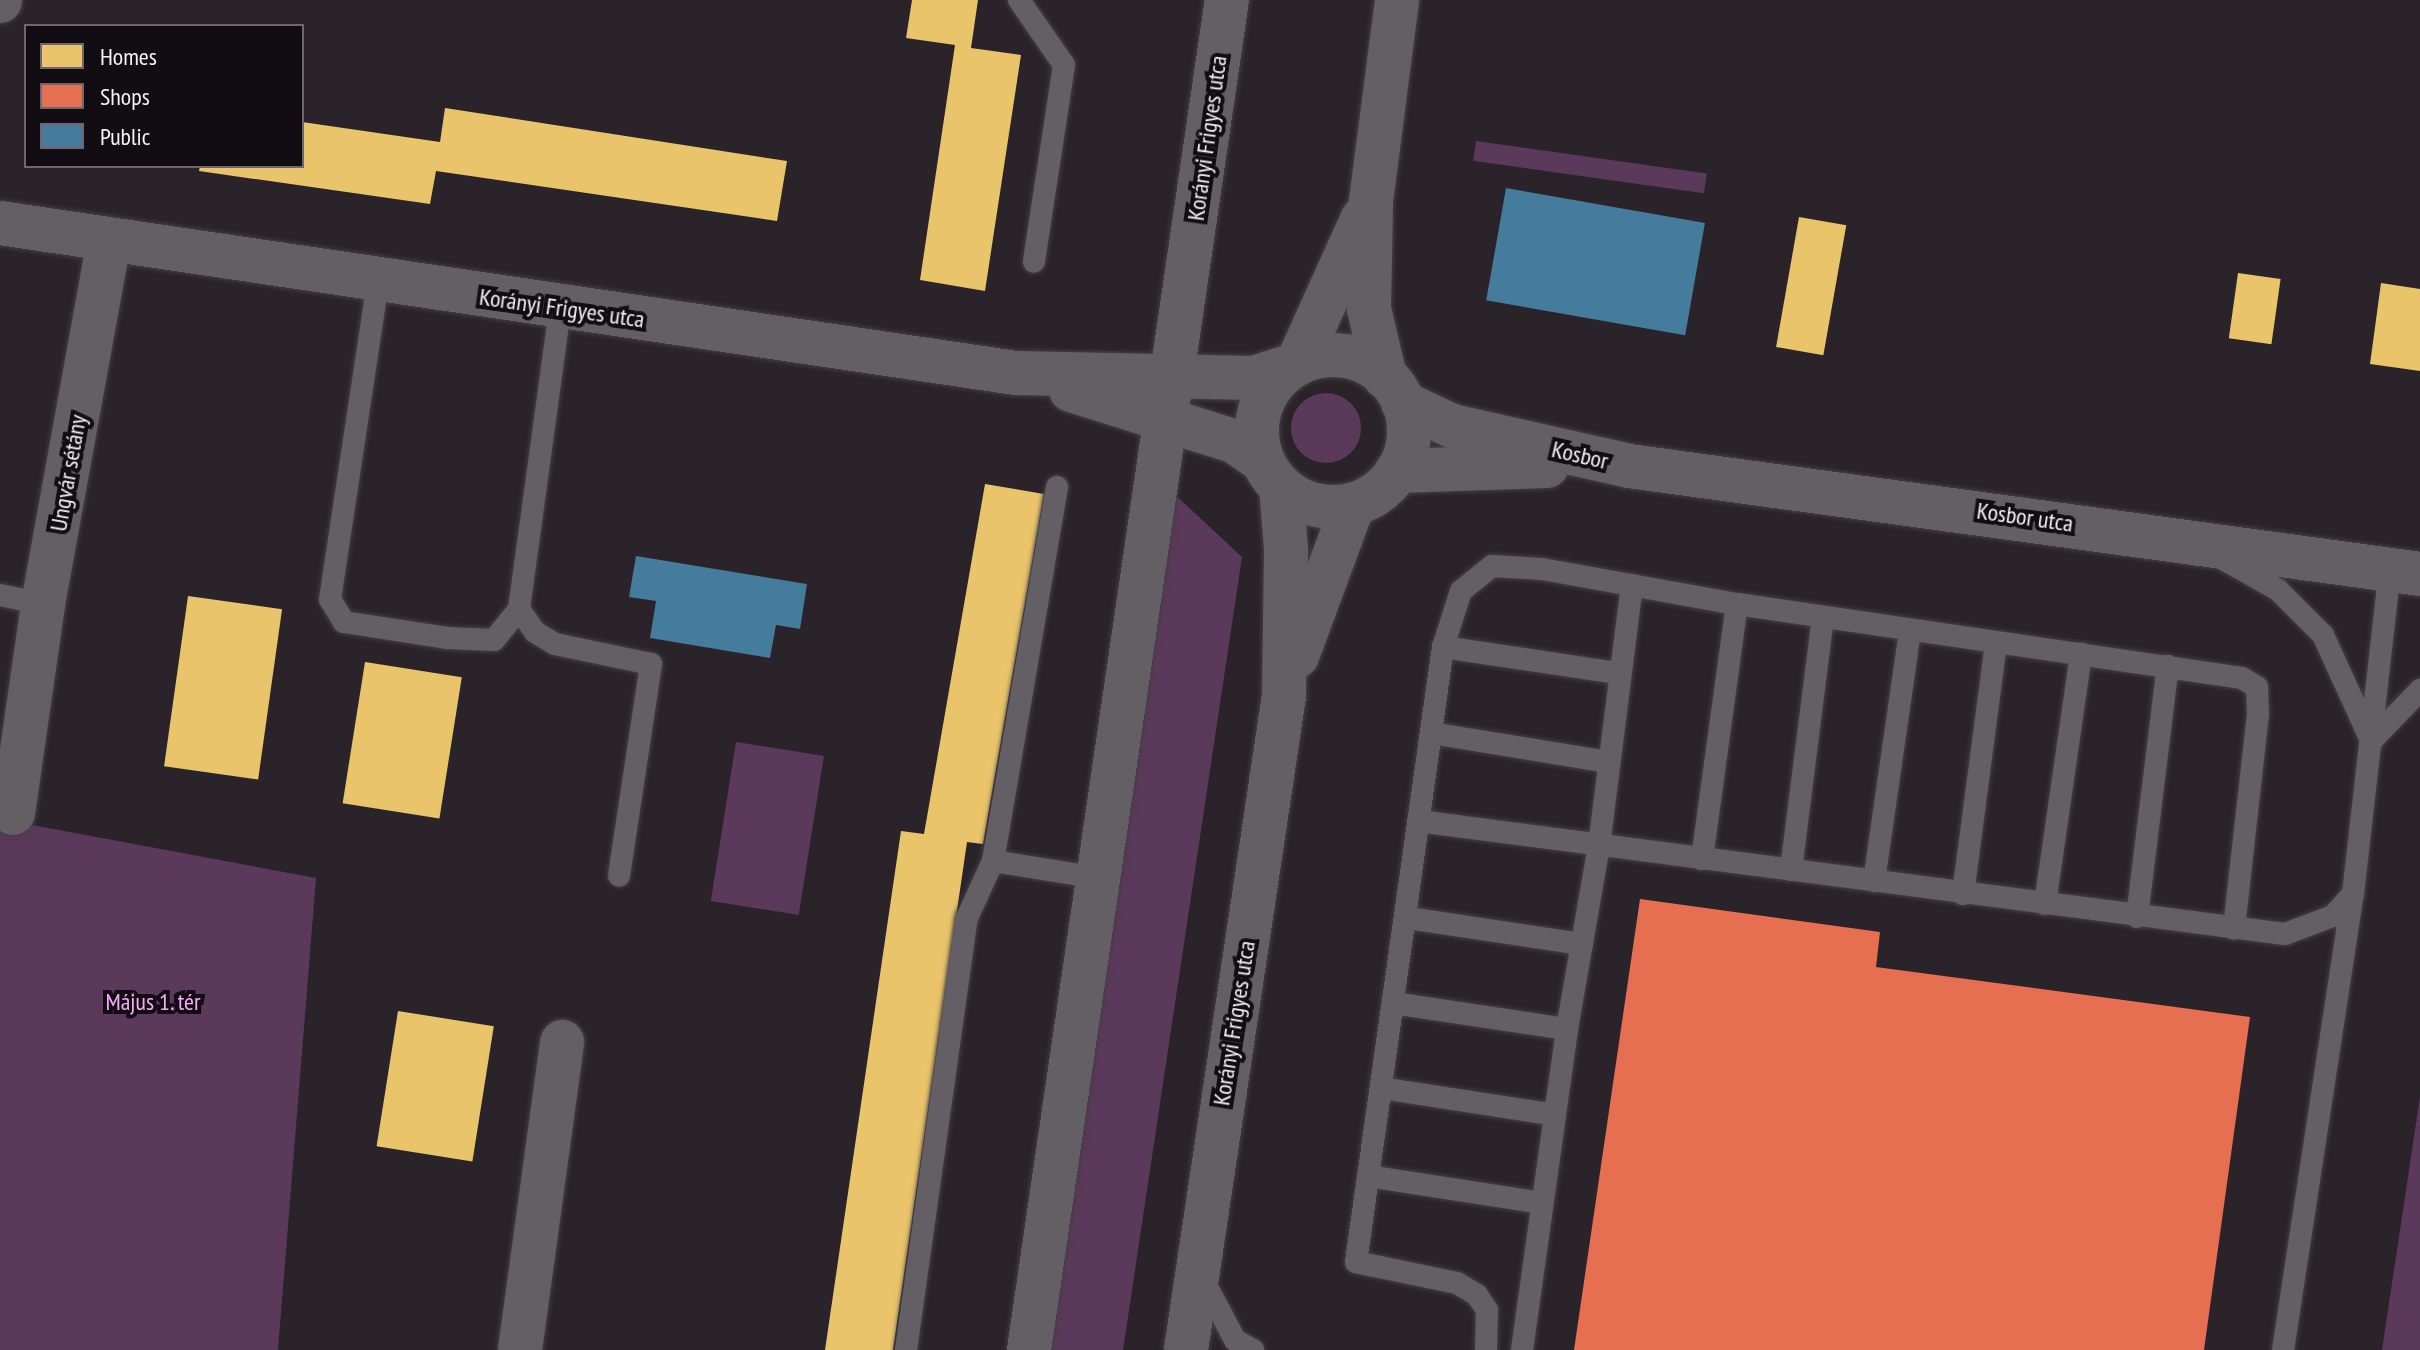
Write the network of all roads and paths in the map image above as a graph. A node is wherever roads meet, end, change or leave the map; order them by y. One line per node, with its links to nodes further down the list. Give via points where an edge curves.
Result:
1 (1019, 0): 7 (lane, via 1064,65)
2 (1227, 0): 12 (street, Korányi Frigyes utca)
3 (1397, 0): 4 (street)
4 (1371, 201): 10 (street); 11 (street, via 1369,309)
5 (0, 223): 6 (street)
6 (109, 242): 8 (street, Korányi Frigyes utca); 22 (street, Ungvár sétány)
7 (1034, 262)
8 (378, 282): 9 (street, Korányi Frigyes utca); 24 (lane, via 330,599 344,622 494,640)
9 (560, 308): 12 (street, Korányi Frigyes utca); 24 (lane)
10 (1297, 364): 11 (street, via 1318,356 1341,356); 12 (street, Korányi Frigyes utca); 15 (street, via 1280,377 1261,406 1256,425)
11 (1394, 390): 13 (street, Kosbor, via 1452,426); 14 (street, via 1408,438)
12 (1169, 398): 15 (street, Korányi Frigyes utca); 44 (street, Korányi Frigyes utca)
13 (1629, 466): 14 (street, Kosbor); 18 (street, Kosbor utca)
14 (1397, 471): 17 (street, via 1385,486)
15 (1272, 474): 17 (street, via 1318,506); 33 (street, Korányi Frigyes utca, via 1286,549)
16 (1057, 487): 41 (lane)
17 (1353, 505): 33 (street, Korányi Frigyes utca)
18 (2190, 542): 19 (street, Kosbor utca); 35 (lane, via 2278,590 2323,635)
19 (2405, 572): 35 (lane)
20 (1632, 585): 23 (lane); 28 (lane, via 1492,566 1461,591); 31 (lane)
21 (0, 595): 22 (lane)
22 (43, 604): 37 (street, Ungvár sétány)
23 (1737, 604): 25 (lane); 40 (lane)
24 (519, 609): 43 (lane, via 535,632 555,644 651,664)
25 (1823, 617): 26 (lane); 42 (lane)
26 (1910, 631): 27 (lane); 45 (lane)
27 (1996, 643): 29 (lane); 46 (lane)
28 (1443, 647): 31 (lane); 34 (lane)
29 (2081, 654): 30 (lane); 48 (lane)
30 (2168, 666): 49 (lane); 51 (lane, via 2242,678 2257,687)
31 (1618, 673): 36 (lane)
32 (2420, 690): 35 (lane)
33 (1284, 696): 60 (street, Korányi Frigyes utca)
34 (1431, 733): 36 (lane); 38 (lane)
35 (2371, 741): 47 (lane)
36 (1608, 762): 39 (lane)
37 (13, 813)
38 (1418, 821): 39 (lane); 50 (lane)
39 (1599, 846): 40 (lane); 52 (lane)
40 (1702, 859): 42 (lane)
41 (993, 861): 44 (lane); 62 (lane, via 967,918)
42 (1791, 870): 45 (lane)
43 (619, 876)
44 (1098, 878): 63 (street, Korányi Frigyes utca)
45 (1874, 881): 46 (lane)
46 (1963, 894): 48 (lane)
47 (2353, 894): 51 (lane, via 2333,916 2285,934); 68 (lane)
48 (2045, 904): 49 (lane)
49 (2137, 917): 51 (lane)
50 (1408, 918): 52 (lane); 53 (lane)
51 (2234, 929)
52 (1582, 944): 54 (lane)
53 (1393, 1003): 54 (lane); 56 (lane)
54 (1567, 1029): 57 (lane)
55 (562, 1042): 61 (street)
56 (1381, 1088): 57 (lane); 58 (lane)
57 (1555, 1115): 59 (lane)
58 (1368, 1176): 59 (lane); 66 (lane, via 1356,1262 1457,1283 1477,1295 1487,1310)
59 (1542, 1203): 67 (lane)
60 (1198, 1265): 64 (street, Korányi Frigyes utca); 65 (lane, via 1215,1310 1235,1340)
61 (520, 1350)
62 (906, 1350)
63 (1029, 1350)
64 (1186, 1350)
65 (1253, 1350)
66 (1486, 1350)
67 (1522, 1350)
68 (2283, 1350)

